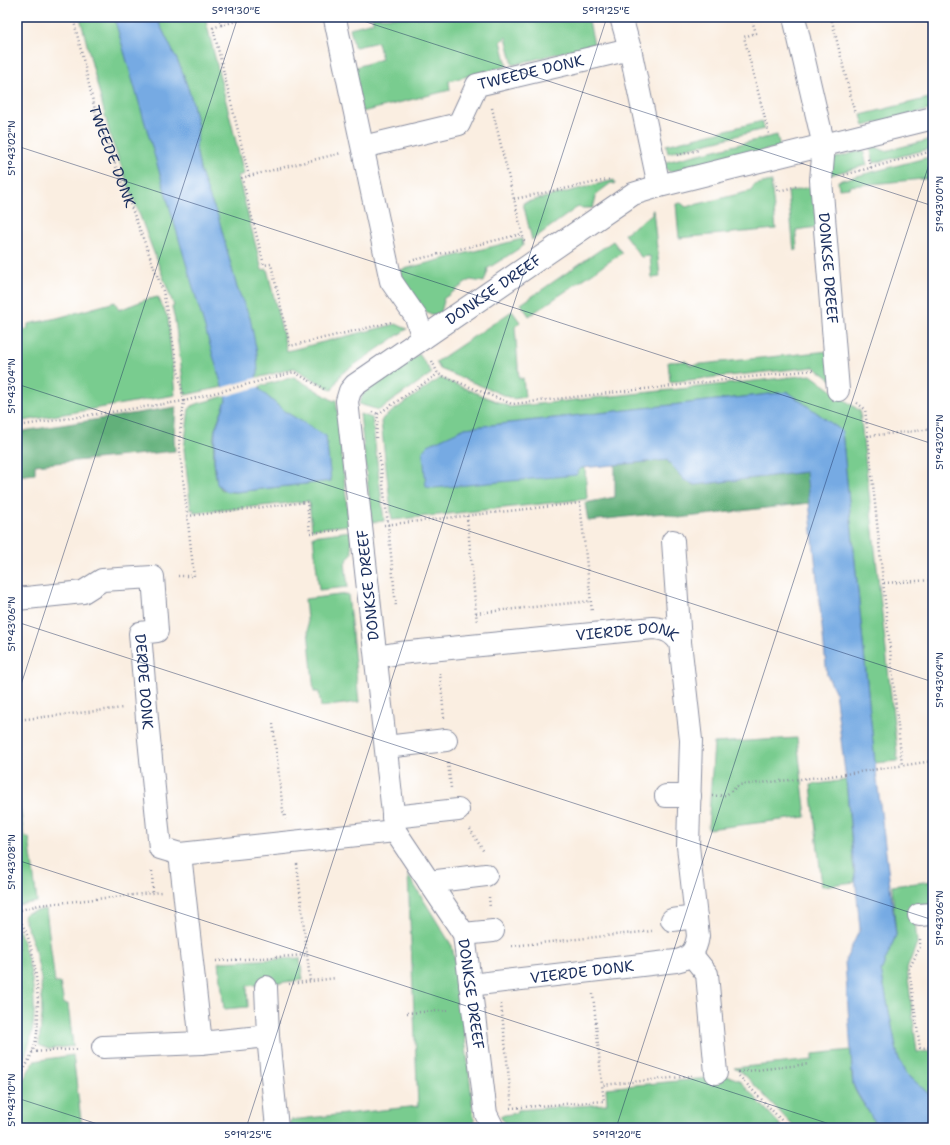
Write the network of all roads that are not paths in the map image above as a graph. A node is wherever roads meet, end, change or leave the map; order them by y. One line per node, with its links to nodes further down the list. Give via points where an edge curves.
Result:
1 (621, 17): 4 (street)
2 (794, 17): 6 (street, DONKSE DREEF)
3 (335, 19): 7 (street)
4 (630, 50): 7 (street, TWEEDE DONK, via 477,85 459,124); 8 (street)
5 (933, 118): 6 (street, DONKSE DREEF)
6 (824, 146): 8 (street, DONKSE DREEF); 10 (street, DONKSE DREEF, via 821,180)
7 (363, 147): 9 (street, via 391,281 416,317)
8 (659, 186): 9 (street, DONKSE DREEF, via 633,194)
9 (423, 338): 14 (street, DONKSE DREEF, via 355,385 347,401)
10 (838, 390)
11 (673, 541): 13 (street)
12 (17, 599): 21 (street, DERDE DONK, via 83,592 102,580 153,576 157,631 140,633 145,705 160,848)
13 (680, 642): 14 (street, VIERDE DONK, via 674,634 664,628 653,628); 18 (street, VIERDE DONK, via 691,740)
14 (376, 657): 16 (street, DONKSE DREEF)
15 (446, 740): 16 (street)
16 (386, 747): 20 (street, DONKSE DREEF)
17 (666, 796): 18 (street)
18 (690, 796): 24 (street, VIERDE DONK, via 688,846)
19 (458, 810): 20 (street, DERDE DONK)
20 (394, 824): 21 (street, DERDE DONK); 23 (street, DONKSE DREEF)
21 (180, 854): 32 (street)
22 (486, 875): 23 (street)
23 (429, 882): 27 (street, DONKSE DREEF)
24 (696, 917): 25 (street); 28 (street, VIERDE DONK, via 698,936 696,948)
25 (672, 920)
26 (493, 931): 27 (street)
27 (464, 934): 29 (street, DONKSE DREEF)
28 (691, 954): 29 (street, VIERDE DONK, via 676,961); 34 (street, via 708,974)
29 (470, 985): 35 (street, DONKSE DREEF)
30 (266, 987): 31 (street)
31 (268, 1036): 32 (street); 36 (street)
32 (200, 1043): 33 (street)
33 (103, 1047)
34 (723, 1073)
35 (490, 1121)
36 (277, 1128)

